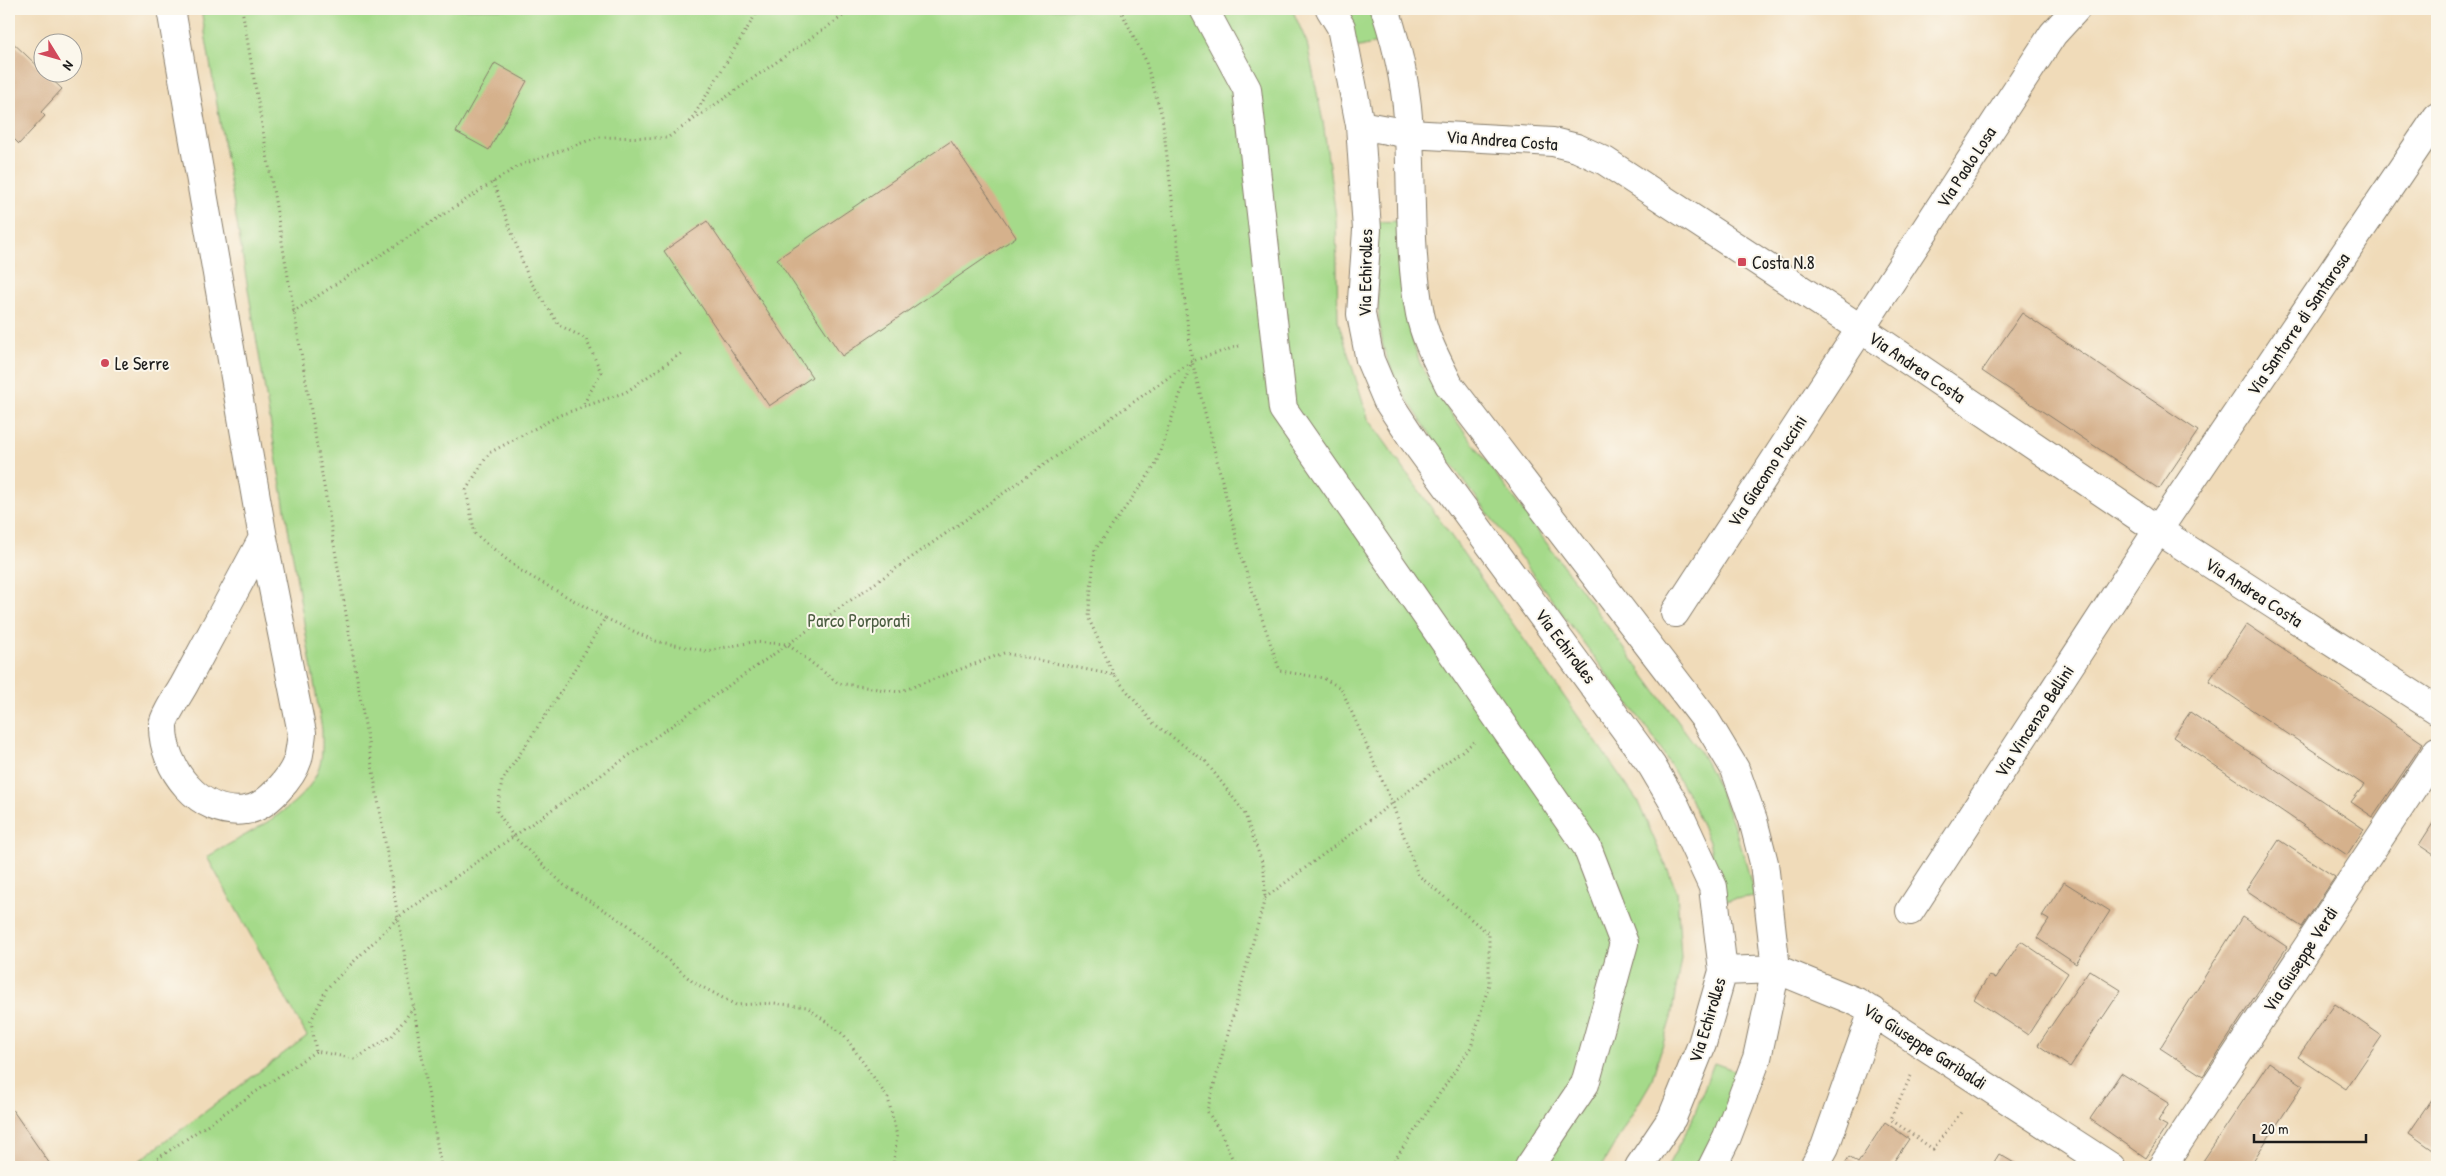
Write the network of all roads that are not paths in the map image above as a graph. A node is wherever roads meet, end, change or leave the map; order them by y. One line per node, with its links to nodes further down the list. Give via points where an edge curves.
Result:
1 (171, 9): 11 (street)
2 (1204, 9): 19 (street, via 1247,88 1283,409 1587,847 1624,943 1585,1084)
3 (1330, 9): 7 (street, Via Echirolles, via 1341,27)
4 (1385, 9): 8 (street, via 1396,43)
5 (2076, 9): 9 (street, Via Paolo Losa, via 2053,34)
6 (2437, 117): 10 (street, Via Santorre di Santarosa)
7 (1360, 125): 8 (street, Via Andrea Costa); 17 (street, Via Echirolles, via 1367,230 1361,314 1370,360 1387,400 1652,766 1675,805 1713,887)
8 (1409, 134): 9 (street, Via Andrea Costa, via 1553,142 1577,148 1627,175); 16 (street, via 1411,232 1420,315 1432,350 1449,385 1705,719 1735,769 1754,820 1764,863)
9 (1860, 329): 10 (street, Via Andrea Costa); 12 (street, Via Giacomo Puccini)
10 (2158, 530): 13 (street, Via Andrea Costa); 15 (street, Via Vincenzo Bellini)
11 (264, 538): 11 (street, via 163,723 169,758 183,783 203,800 226,809 246,810 281,789 297,761 302,733)
12 (1675, 613)
13 (2437, 710)
14 (2437, 750): 24 (street, Via Giuseppe Verdi)
15 (1910, 911)
16 (1776, 969): 17 (street, Via Giuseppe Garibaldi); 18 (street, Via Giuseppe Garibaldi, via 1831,990); 21 (street, via 1757,1058)
17 (1723, 971): 20 (street, Via Echirolles, via 1702,1044 1672,1118)
18 (1873, 1011): 22 (street, via 1825,1147); 23 (street, Via Giuseppe Garibaldi)
19 (1529, 1167)
20 (1639, 1167)
21 (1712, 1167)
22 (1814, 1167)
23 (2111, 1167)
24 (2162, 1167)

